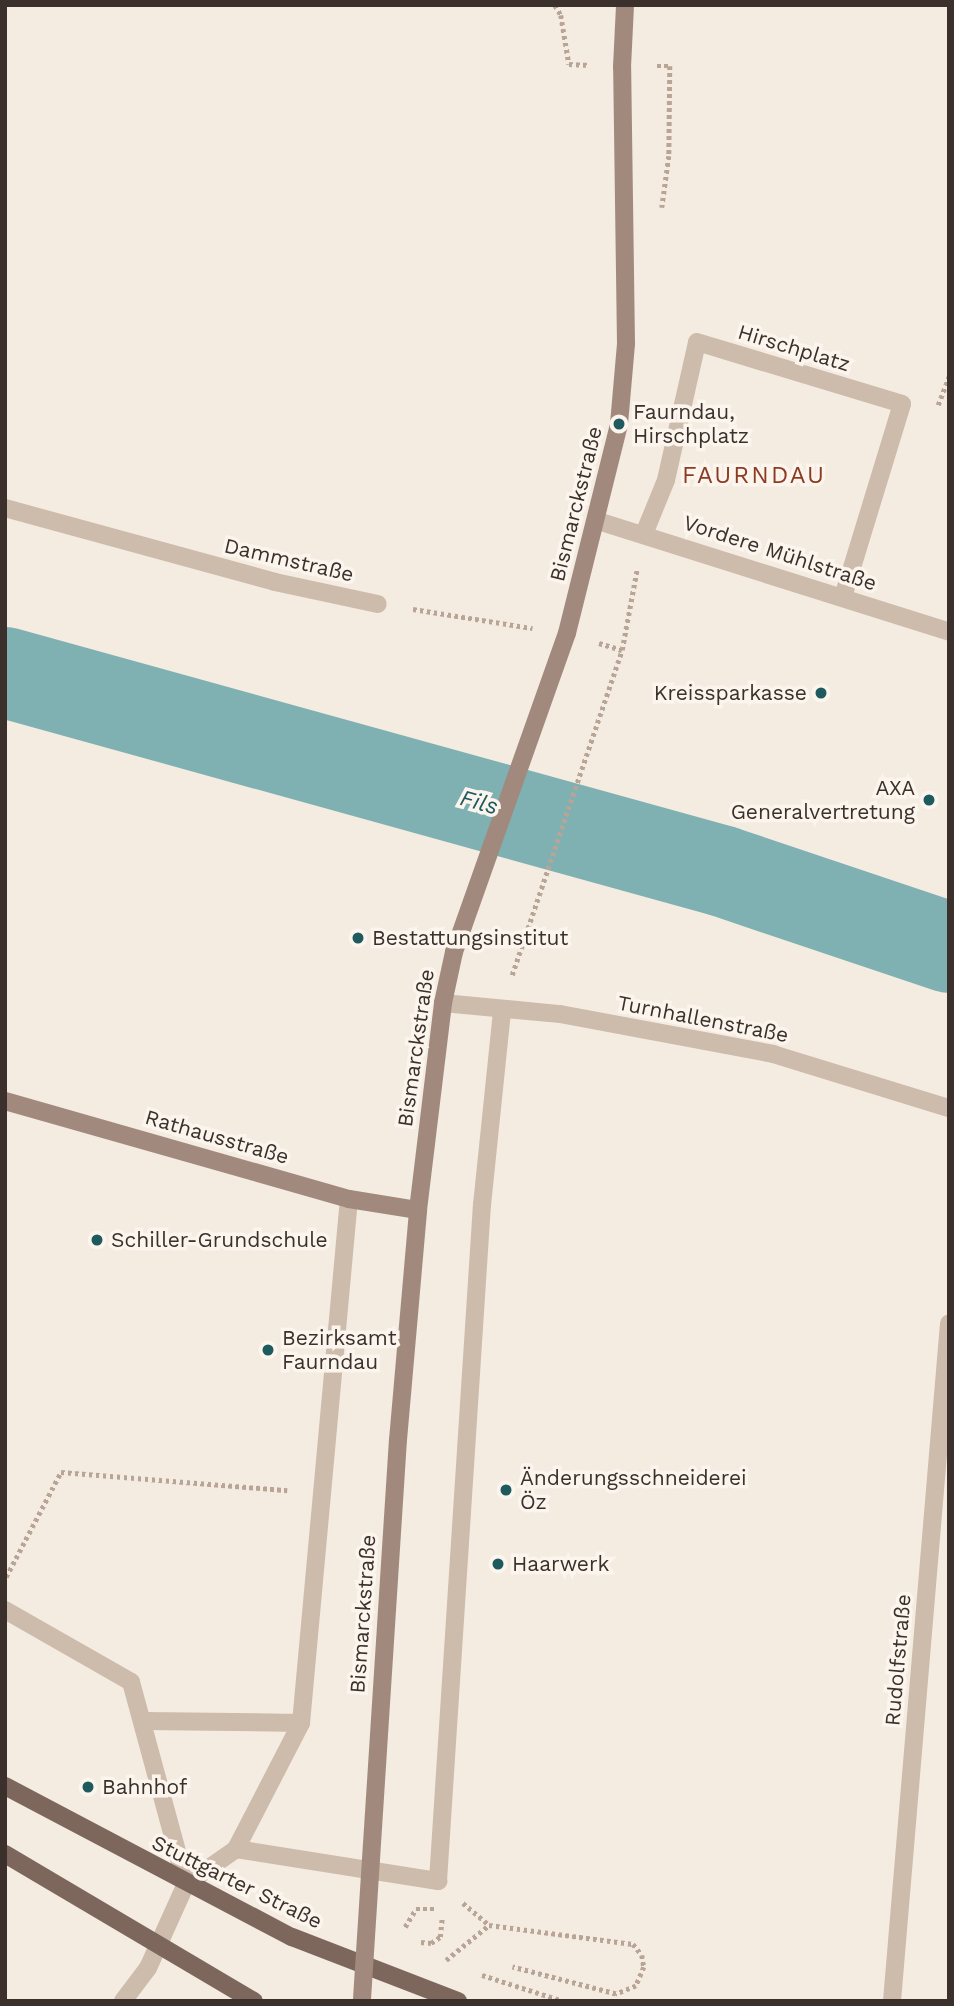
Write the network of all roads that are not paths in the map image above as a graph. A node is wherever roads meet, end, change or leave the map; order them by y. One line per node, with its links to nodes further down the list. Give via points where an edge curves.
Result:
1 (625, 5): 3 (street, Bismarckstraße, via 626,344 618,424)
2 (5, 508): 6 (street, Dammstraße, via 275,582)
3 (598, 521): 4 (street, Vordere Mühlstraße); 8 (street, Bismarckstraße, via 567,633 454,952)
4 (644, 534): 5 (street, Vordere Mühlstraße); 5 (street, Hirschplatz, via 666,480 697,342 901,404)
5 (843, 597): 7 (street, Vordere Mühlstraße)
6 (377, 604)
7 (949, 632)
8 (443, 1003): 9 (street, Turnhallenstraße); 13 (street, Bismarckstraße)
9 (502, 1010): 11 (street, Turnhallenstraße, via 560,1014 773,1054); 19 (street, via 480,1232 438,1881)
10 (5, 1101): 12 (street, Rathausstraße)
11 (949, 1108)
12 (349, 1199): 13 (street, Rathausstraße); 17 (street)
13 (418, 1210): 25 (street, Bismarckstraße, bridge, via 398,1440)
14 (949, 1323): 27 (street, Rudolfstraße)
15 (5, 1610): 16 (street, via 131,1682)
16 (144, 1721): 17 (street); 21 (street)
17 (301, 1723): 19 (street)
18 (5, 1786): 21 (main road, Stuttgarter Straße)
19 (236, 1849): 21 (street)
20 (5, 1853): 22 (main road)
21 (186, 1884): 22 (street); 26 (main road, Stuttgarter Straße, via 292,1937)
22 (160, 1943): 23 (street); 24 (main road)
23 (123, 2001)
24 (254, 2001)
25 (362, 2001)
26 (458, 2001)
27 (892, 2001)

